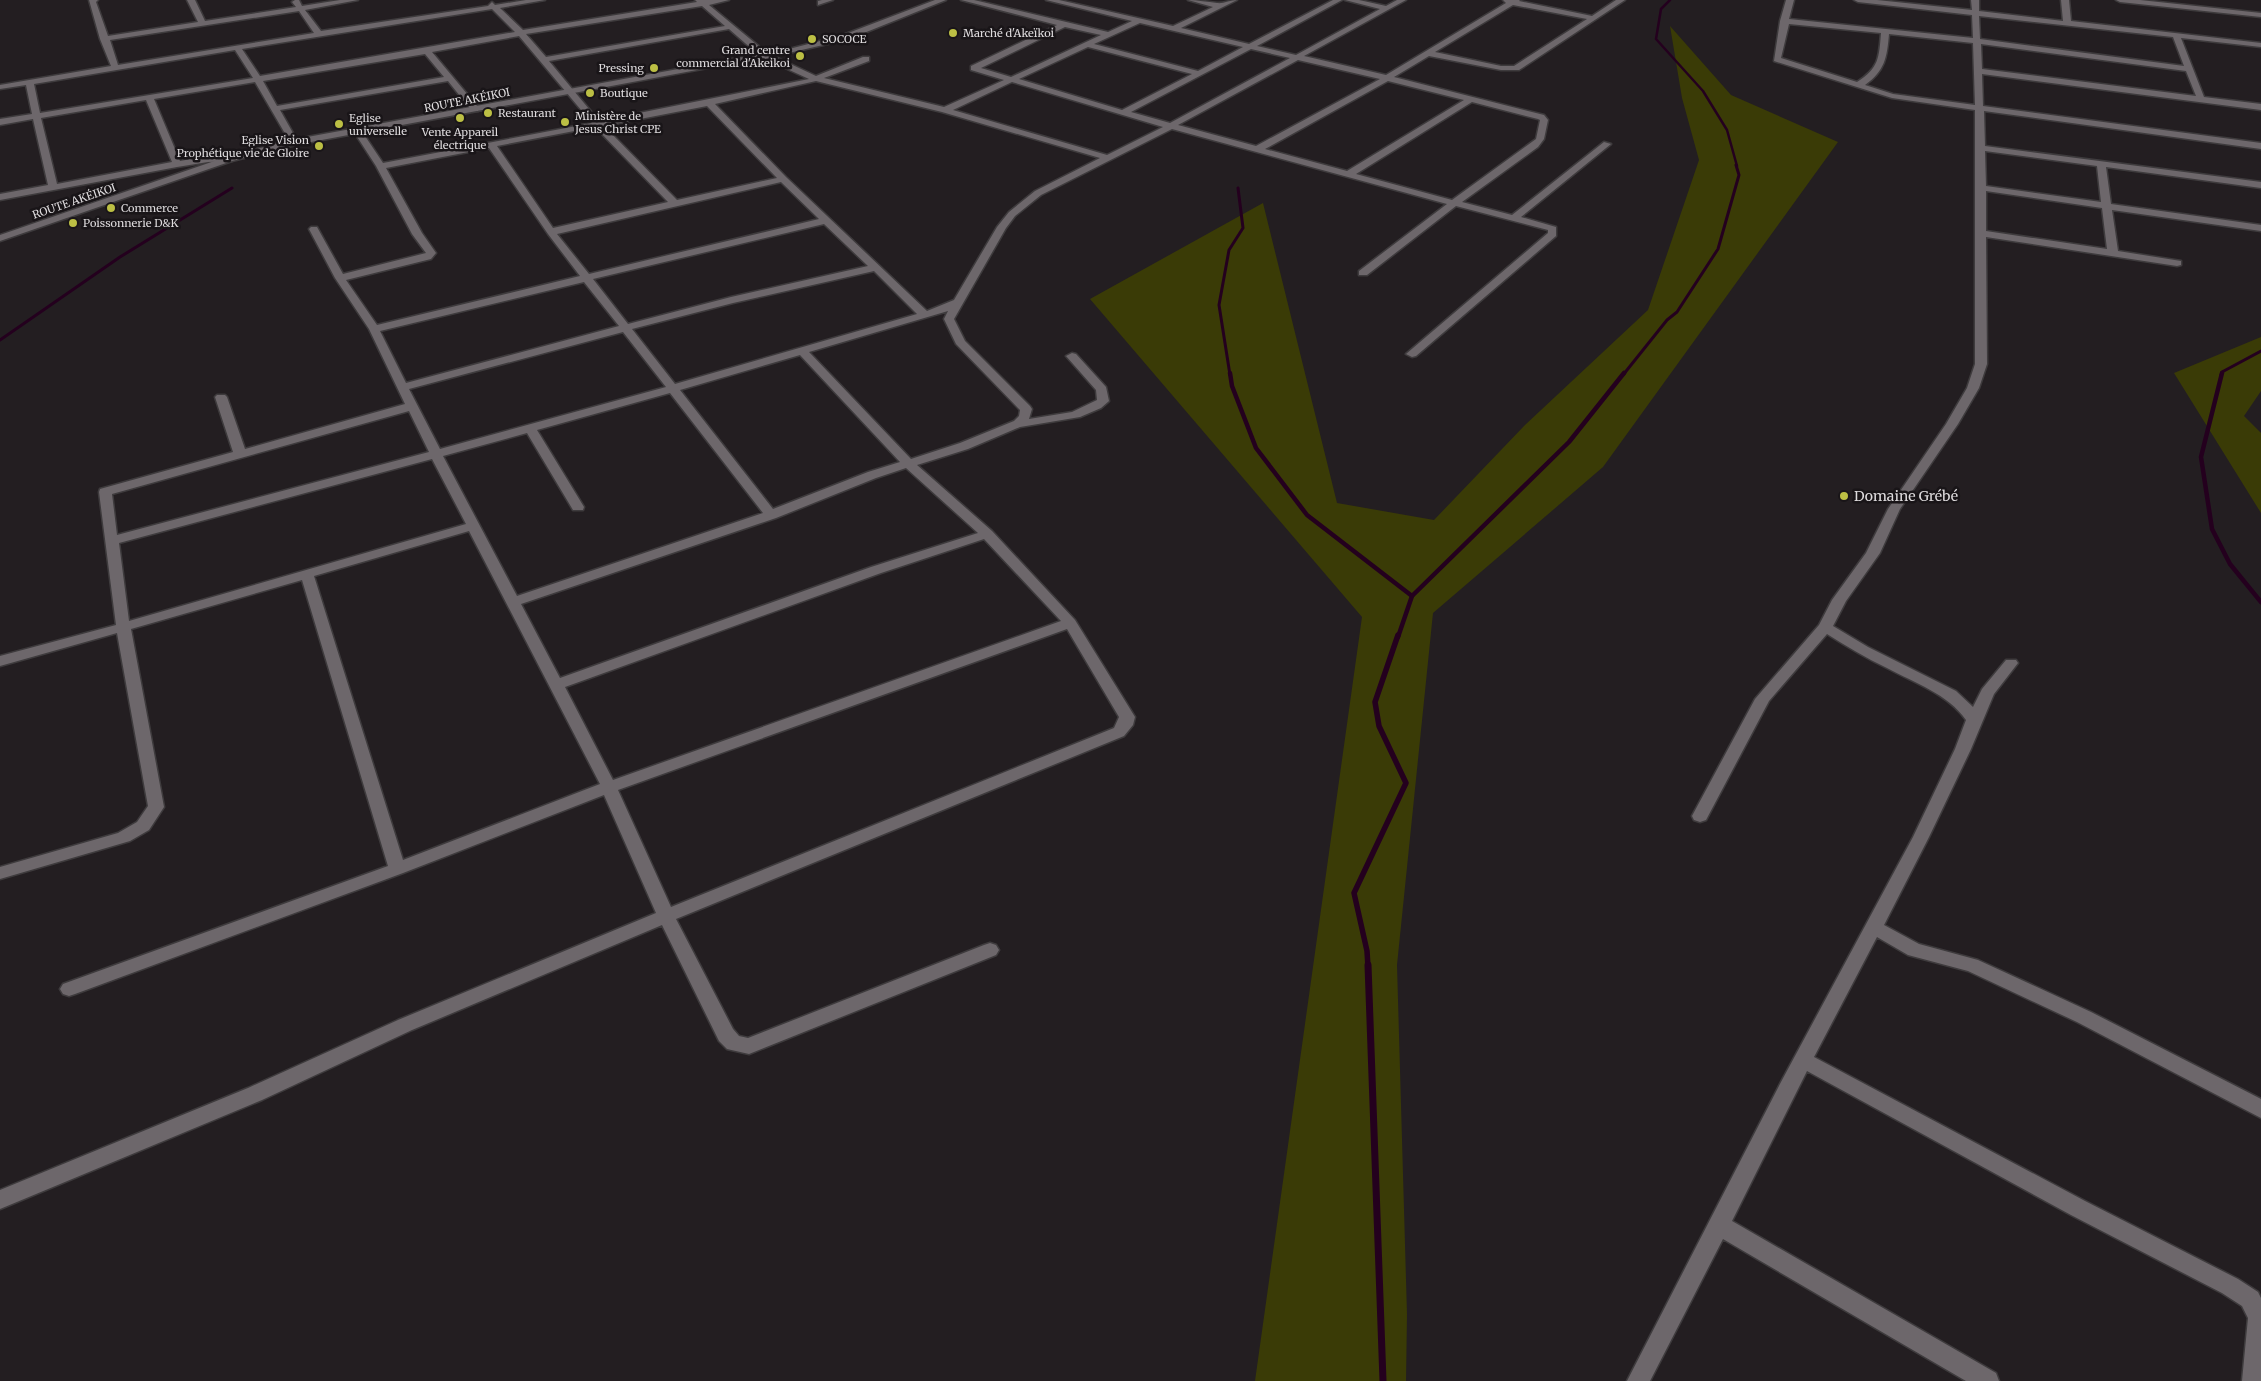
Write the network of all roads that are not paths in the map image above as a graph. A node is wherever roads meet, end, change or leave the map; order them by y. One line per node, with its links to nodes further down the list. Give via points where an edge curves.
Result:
1 (94, 0): 44 (street)
2 (191, 0): 34 (street)
3 (295, 0): 28 (street)
4 (354, 0): 28 (street)
5 (500, 0): 27 (street, via 491,5)
6 (541, 0): 27 (street)
7 (725, 0): 23 (street)
8 (942, 0): 52 (street, ROUTE AKÉIKOI, via 846,37)
9 (965, 0): 36 (street)
10 (1052, 0): 32 (street)
11 (1192, 0): 25 (street)
12 (1233, 0): 25 (street)
13 (1338, 0): 48 (street)
14 (1348, 0): 29 (street)
15 (1402, 0): 29 (street)
16 (1502, 0): 22 (street)
17 (1621, 0): 31 (street)
18 (1790, 0): 33 (street)
19 (1858, 0): 26 (street)
20 (2065, 0): 35 (street)
21 (2120, 0): 24 (street)
22 (1514, 1): 31 (street); 51 (street)
23 (702, 2): 37 (street); 40 (street)
24 (2168, 2): 30 (street)
25 (1220, 6): 38 (street)
26 (1976, 6): 35 (street); 45 (street)
27 (494, 7): 40 (street); 41 (street)
28 (300, 8): 34 (street); 41 (street)
29 (1387, 8): 54 (street)
30 (2261, 15)
31 (1593, 18): 51 (street, via 1516,68)
32 (1139, 21): 38 (street); 42 (street)
33 (1784, 21): 39 (street); 67 (street, via 1777,59)
34 (202, 23): 44 (street)
35 (2067, 23): 43 (street)
36 (1064, 24): 42 (street); 64 (street, via 974,68)
37 (730, 27): 52 (street); 55 (street)
38 (1173, 29): 48 (street)
39 (1885, 32): 45 (street); 67 (street, via 1880,69)
40 (521, 33): 50 (street); 55 (street)
41 (318, 34): 49 (street)
42 (1109, 35): 46 (street)
43 (2176, 35): 47 (street); 57 (street)
44 (104, 39): 56 (street)
45 (1977, 41): 57 (street); 58 (street)
46 (1087, 45): 59 (street); 64 (street)
47 (2261, 45)
48 (1248, 46): 54 (street); 59 (street)
49 (237, 48): 56 (street); 63 (street)
50 (427, 51): 61 (street); 63 (street)
51 (1426, 53): 60 (street)
52 (764, 55): 62 (street); 69 (street, ROUTE AKÉIKOI)
53 (866, 58): 62 (street)
54 (1296, 58): 60 (street); 83 (street)
55 (544, 60): 69 (street)
56 (115, 68): 65 (street)
57 (2190, 68): 71 (street)
58 (1978, 70): 71 (street); 75 (street)
59 (1198, 73): 79 (street)
60 (1387, 78): 72 (street); 90 (street)
61 (448, 79): 76 (street); 77 (street)
62 (816, 79): 73 (street); 78 (street)
63 (257, 80): 70 (street); 77 (street)
64 (1010, 81): 78 (street); 79 (street)
65 (30, 82): 68 (street); 80 (street)
66 (0, 83): 68 (street)
67 (1857, 86): 75 (street, via 1892,96)
68 (0, 87)
69 (572, 91): 76 (street, ROUTE AKÉIKOI); 82 (street)
70 (149, 98): 80 (street); 93 (street)
71 (2201, 99): 74 (street)
72 (1471, 100): 96 (street); 103 (street, via 1541,117 1544,123 1535,145)
73 (709, 103): 82 (street); 97 (street)
74 (2261, 107)
75 (1979, 108): 88 (street); 89 (street)
76 (475, 109): 84 (street, ROUTE AKÉIKOI)
77 (274, 110): 85 (street)
78 (945, 110): 91 (street)
79 (1123, 113): 83 (street)
80 (37, 116): 81 (street); 99 (street)
81 (0, 122)
82 (597, 124): 87 (street); 102 (street)
83 (1171, 126): 90 (street); 91 (street)
84 (358, 132): 85 (street, ROUTE AKÉIKOI); 95 (street)
85 (294, 142): 92 (street, ROUTE AKÉIKOI)
86 (1607, 144): 105 (street)
87 (492, 146): 95 (street); 109 (street)
88 (2261, 146)
89 (1981, 148): 94 (street); 100 (street)
90 (1258, 149): 96 (street)
91 (1106, 158): 118 (street, via 1038,193 1012,214)
92 (229, 159): 93 (street); 111 (street, ROUTE AKÉIKOI)
93 (177, 164): 99 (street)
94 (2101, 164): 98 (street); 104 (street)
95 (381, 166): 116 (street, via 417,234 432,253 427,257)
96 (1349, 174): 103 (street)
97 (783, 178): 102 (street); 106 (street)
98 (2261, 185)
99 (54, 187): 101 (street)
100 (1981, 188): 104 (street); 110 (street)
101 (0, 197)
102 (674, 203): 109 (street)
103 (1454, 203): 105 (street); 115 (street)
104 (2105, 206): 107 (street); 112 (street)
105 (1514, 218): 123 (street, via 1546,226 1554,234)
106 (828, 220): 114 (street); 117 (street)
107 (2261, 228)
108 (314, 229): 116 (street)
109 (551, 232): 117 (street)
110 (1980, 233): 112 (street); 142 (street, via 1978,375 1952,424 1894,509 1873,554 1839,600)
111 (0, 238)
112 (2113, 253): 113 (street)
113 (2177, 264)
114 (875, 268): 119 (street); 120 (street)
115 (1363, 273)
116 (340, 278): 121 (street)
117 (586, 278): 120 (street); 121 (street)
118 (958, 302): 119 (street); 129 (street, via 949,319 960,342 1026,409 1025,417)
119 (925, 315): 122 (street)
120 (625, 327): 125 (street); 126 (street)
121 (374, 329): 125 (street)
122 (802, 351): 126 (street); 133 (street)
123 (1412, 354)
124 (1072, 356): 129 (street, via 1102,388 1100,406 1039,423)
125 (403, 387): 128 (street)
126 (672, 389): 130 (street); 135 (street)
127 (220, 397): 131 (street)
128 (412, 406): 131 (street); 132 (street)
129 (1018, 424): 133 (street)
130 (530, 428): 132 (street); 134 (street)
131 (240, 454): 138 (street, via 105,492)
132 (436, 454): 136 (street); 138 (street)
133 (909, 464): 135 (street, via 872,475); 137 (street)
134 (578, 507)
135 (771, 515): 140 (street)
136 (473, 526): 139 (street); 140 (street)
137 (987, 534): 141 (street); 146 (street, via 876,570)
138 (112, 541): 143 (street)
139 (307, 574): 143 (street); 150 (street)
140 (513, 602): 146 (street)
141 (1070, 623): 148 (street); 152 (street, via 1127,717 1119,732)
142 (1825, 627): 147 (street, via 1951,695); 149 (street, via 1763,699)
143 (123, 628): 144 (street); 151 (street, via 156,806 143,826 124,837)
144 (0, 661)
145 (2011, 663): 147 (street, via 1986,692)
146 (556, 685): 148 (street)
147 (1974, 720): 153 (street, via 1964,749)
148 (609, 787): 150 (street); 152 (street)
149 (1700, 816)
150 (397, 869): 155 (street)
151 (0, 873)
152 (666, 916): 154 (street, via 726,1035 734,1043 749,1046); 158 (street, via 405,1025 255,1094)
153 (1873, 927): 156 (street); 157 (street, via 1914,950 1972,965 2084,1017)
154 (990, 950)
155 (69, 989)
156 (1803, 1060): 159 (street); 162 (street, via 2250,1299 2259,1317)
157 (2261, 1109)
158 (0, 1200)
159 (1720, 1225): 160 (street); 161 (street)
160 (1638, 1381)
161 (1988, 1381)
162 (2253, 1381)

